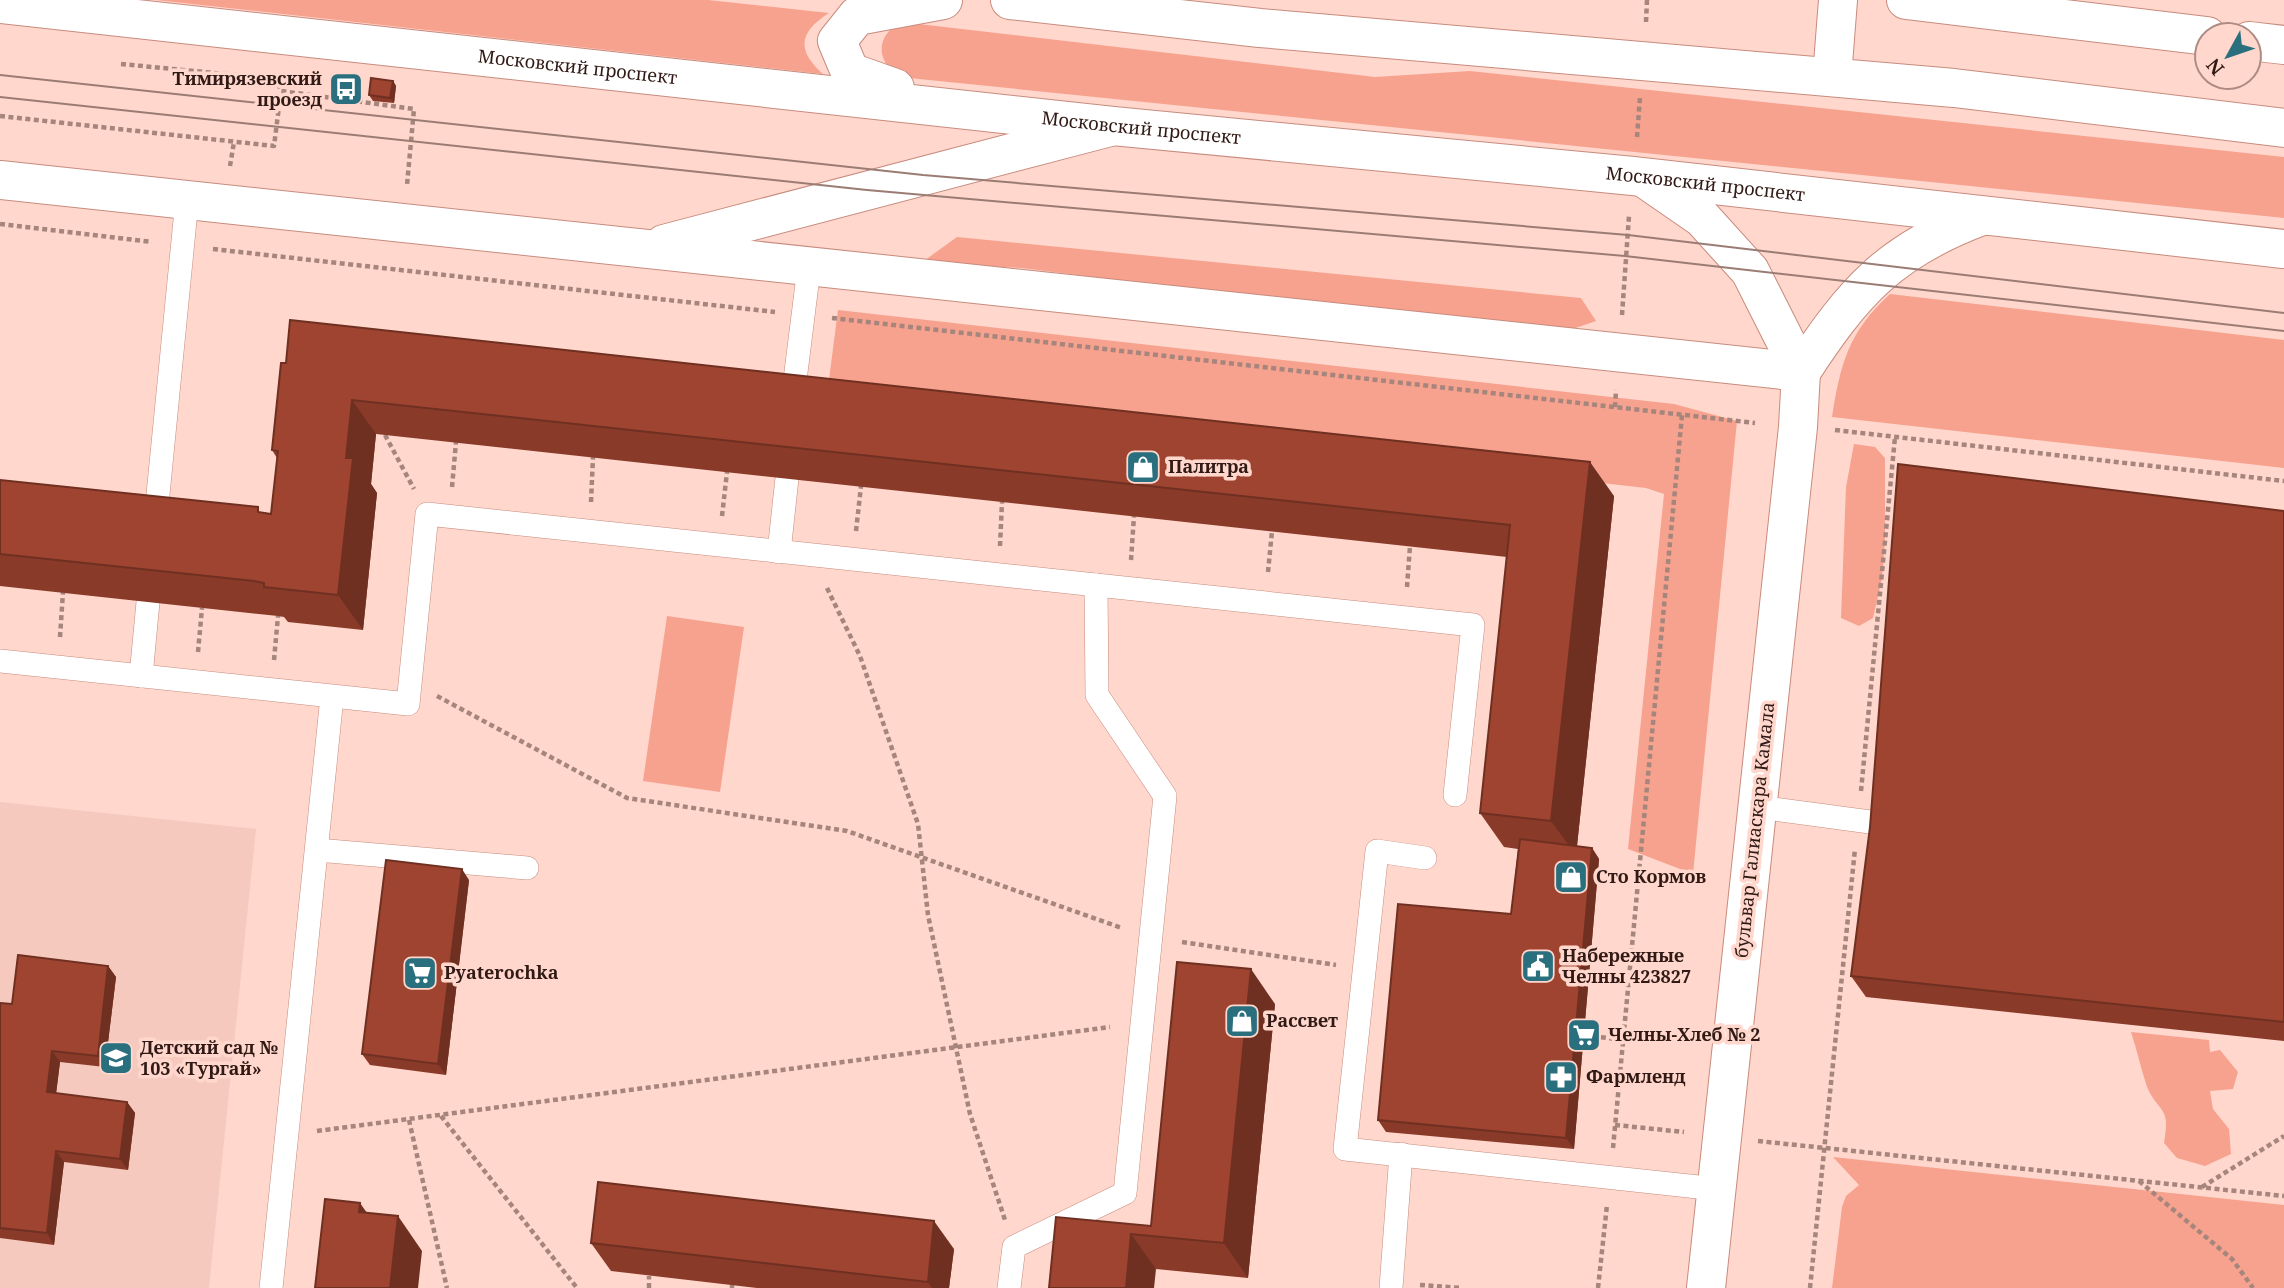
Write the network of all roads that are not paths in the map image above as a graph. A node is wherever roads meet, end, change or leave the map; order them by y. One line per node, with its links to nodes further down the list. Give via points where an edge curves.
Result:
1 (943, 0): 10 (street, via 857,16 837,41 850,72)
2 (1010, 0): 9 (street, via 1260,28)
3 (1838, 0): 9 (street)
4 (1906, 0): 6 (street)
5 (0, 4): 10 (street, Московский проспект)
6 (2193, 34)
7 (2263, 43): 8 (street)
8 (2284, 46)
9 (1832, 77): 12 (street)
10 (953, 108): 11 (street, Московский проспект)
11 (1113, 126): 14 (street, Московский проспект); 18 (street)
12 (2284, 128)
13 (0, 180): 15 (street)
14 (1647, 180): 16 (street, Московский проспект); 20 (street, бульвар Галиаскара Камала, via 1702,218 1733,248 1750,271)
15 (187, 200): 18 (street); 23 (lane)
16 (1982, 216): 17 (street, Московский проспект); 20 (street, бульвар Галиаскара Камала, via 1944,230 1885,268 1835,319)
17 (2284, 249)
18 (641, 250): 19 (street)
19 (809, 268): 20 (street); 21 (lane)
20 (1801, 372): 31 (street, бульвар Галиаскара Камала)
21 (792, 407)
22 (787, 478): 24 (lane)
23 (155, 528)
24 (779, 551): 25 (lane); 29 (lane, via 439,515 408,704)
25 (1096, 585): 30 (lane, via 1473,625); 40 (lane, via 1097,695 1165,796 1125,1193 1014,1247)
26 (148, 602): 28 (lane)
27 (0, 661): 28 (lane)
28 (141, 676): 29 (lane)
29 (332, 697): 33 (lane)
30 (1455, 795)
31 (1758, 807): 32 (lane); 37 (street, бульвар Галиаскара Камала)
32 (1917, 828)
33 (317, 850): 35 (lane); 39 (lane)
34 (1425, 858): 36 (lane, via 1377,851 1345,1149)
35 (527, 868)
36 (1401, 1154): 37 (lane); 38 (lane)
37 (1717, 1189): 41 (street, бульвар Галиаскара Камала)
38 (1391, 1286)
39 (271, 1288)
40 (1009, 1288)
41 (1706, 1288)

